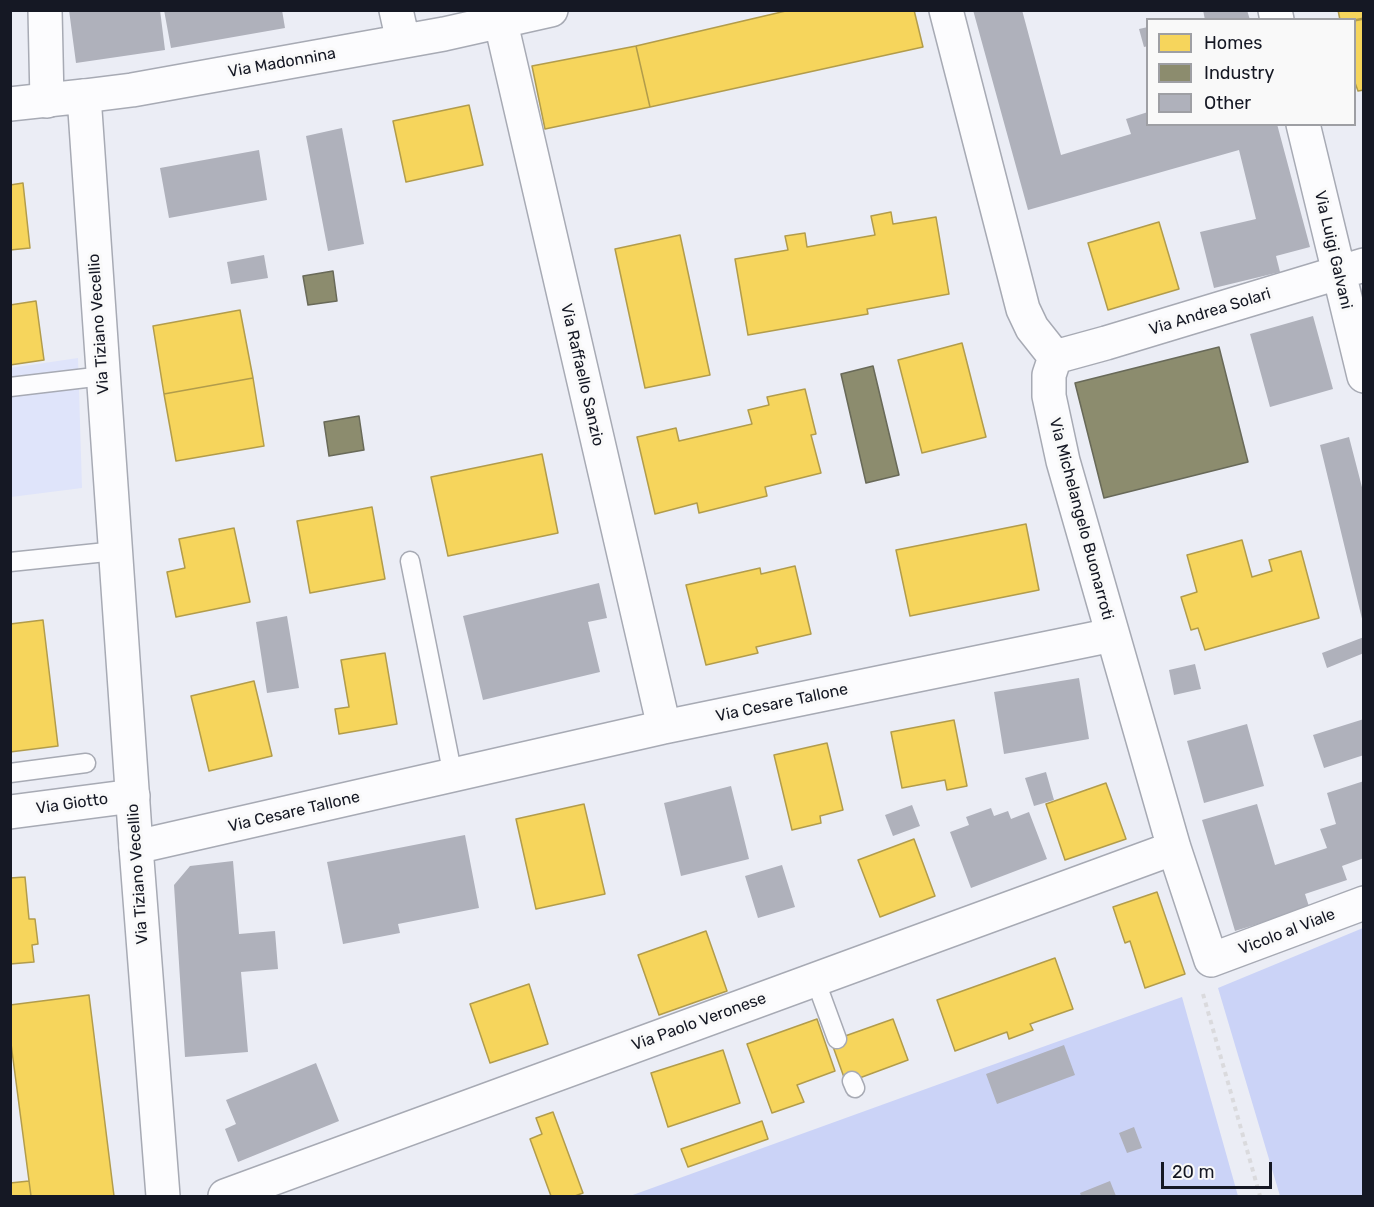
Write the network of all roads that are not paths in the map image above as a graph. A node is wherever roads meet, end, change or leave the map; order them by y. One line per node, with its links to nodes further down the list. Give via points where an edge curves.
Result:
1 (45, 10): 7 (street)
2 (551, 10): 4 (street, Via Madonnina)
3 (946, 10): 11 (street, via 1023,309)
4 (501, 23): 5 (street, Via Madonnina); 19 (street, Via Raffaello Sanzio)
5 (400, 26): 6 (street, Via Madonnina, via 132,90)
6 (84, 96): 7 (street, Via Madonnina); 12 (street, Via Tiziano Vecellio)
7 (47, 101): 8 (street, Via Madonnina)
8 (10, 104)
9 (1304, 126): 10 (street, Via Luigi Galvani)
10 (1351, 269): 11 (street, Via Andrea Solari); 13 (street, Via Luigi Galvani)
11 (1054, 357): 18 (street, Via Michelangelo Buonarroti, via 1049,396 1063,461)
12 (103, 376): 14 (lane); 15 (street, Via Tiziano Vecellio)
13 (1364, 376)
14 (10, 387)
15 (116, 551): 17 (lane); 23 (street, Via Tiziano Vecellio)
16 (410, 561): 22 (lane)
17 (10, 562)
18 (1112, 635): 19 (street, Via Cesare Tallone); 26 (street, Via Michelangelo Buonarroti)
19 (664, 727): 22 (street, Via Cesare Tallone)
20 (86, 763): 21 (lane)
21 (10, 773)
22 (453, 776): 25 (street, Via Cesare Tallone)
23 (133, 796): 24 (street, Via Giotto); 25 (street, Via Tiziano Vecellio)
24 (10, 812)
25 (136, 848): 31 (street, Via Tiziano Vecellio)
26 (1174, 848): 28 (street, Via Michelangelo Buonarroti); 29 (street, Via Paolo Veronese)
27 (1364, 903): 28 (street, Vicolo al Viale)
28 (1207, 974)
29 (815, 980): 30 (lane); 32 (street, Via Paolo Veronese)
30 (837, 1039)
31 (163, 1197)
32 (225, 1197)

